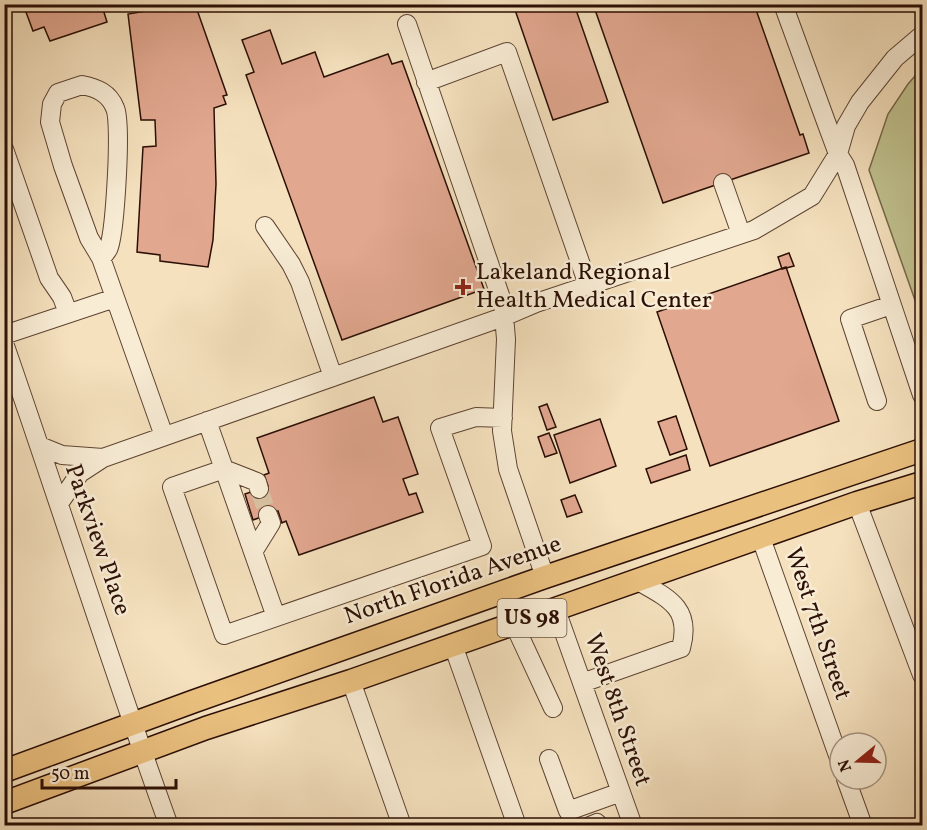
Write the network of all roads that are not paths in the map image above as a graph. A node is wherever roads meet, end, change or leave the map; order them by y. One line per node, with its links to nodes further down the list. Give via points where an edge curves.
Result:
1 (783, 4): 6 (street)
2 (407, 24): 4 (street)
3 (922, 35): 6 (street, via 895,58 860,102 846,126)
4 (426, 82): 11 (street, via 507,52); 15 (street, via 502,304)
5 (4, 149): 14 (street, via 49,278)
6 (838, 154): 9 (street, via 812,196); 13 (street)
7 (723, 183): 9 (street)
8 (265, 226): 18 (street, via 300,282)
9 (741, 234): 11 (street)
10 (101, 258): 10 (street, via 109,249 118,120 107,96 98,88 82,85 58,93 50,122 63,166); 12 (street)
11 (588, 285): 15 (street)
12 (115, 298): 14 (street); 23 (street)
13 (891, 305): 19 (street); 20 (street, via 850,319)
14 (68, 313): 16 (street)
15 (503, 317): 18 (street); 21 (street)
16 (4, 335)
17 (4, 344): 24 (street, Parkview Place)
18 (333, 377): 22 (street)
19 (922, 395)
20 (877, 400)
21 (503, 418): 35 (street, via 508,469); 38 (street, via 476,417 440,428 482,546)
22 (207, 421): 23 (street); 27 (street)
23 (164, 436): 26 (street)
24 (40, 446): 26 (street, via 62,455); 30 (street, Parkview Place)
25 (922, 450): 35 (main road, North Florida Avenue / US 98)
26 (103, 458): 30 (street, via 80,473)
27 (224, 469): 29 (street, via 257,482); 34 (street); 38 (street, via 172,487 216,614 224,635)
28 (922, 483): 31 (main road, US 98)
29 (259, 489)
30 (60, 502): 45 (street, Parkview Place)
31 (857, 503): 33 (main road, US 98); 41 (street)
32 (268, 515): 34 (street, via 271,523)
33 (762, 538): 36 (main road, US 98); 46 (street, West 7th Street)
34 (253, 552): 38 (street)
35 (545, 577): 45 (main road, North Florida Avenue / US 98)
36 (638, 581): 37 (main road, US 98); 43 (street, via 675,605 685,633 681,648)
37 (556, 609): 39 (main road, US 98); 43 (street, West 8th Street)
38 (276, 617)
39 (514, 624): 40 (main road, US 98); 44 (street)
40 (453, 645): 42 (main road, US 98); 56 (street)
41 (922, 675)
42 (351, 681): 47 (main road, US 98); 55 (street)
43 (582, 683): 51 (street, West 8th Street)
44 (553, 708)
45 (133, 724): 47 (street, Parkview Place); 49 (main road, North Florida Avenue / US 98)
46 (830, 731)
47 (142, 753): 52 (main road, US 98); 54 (street, Parkview Place)
48 (549, 759): 53 (street)
49 (4, 771)
50 (850, 791): 60 (street)
51 (621, 792): 53 (street); 59 (street, West 8th Street)
52 (4, 803)
53 (570, 818)
54 (169, 825)
55 (402, 825)
56 (517, 825)
57 (590, 825): 58 (street)
58 (600, 825)
59 (633, 825)
60 (863, 825)

